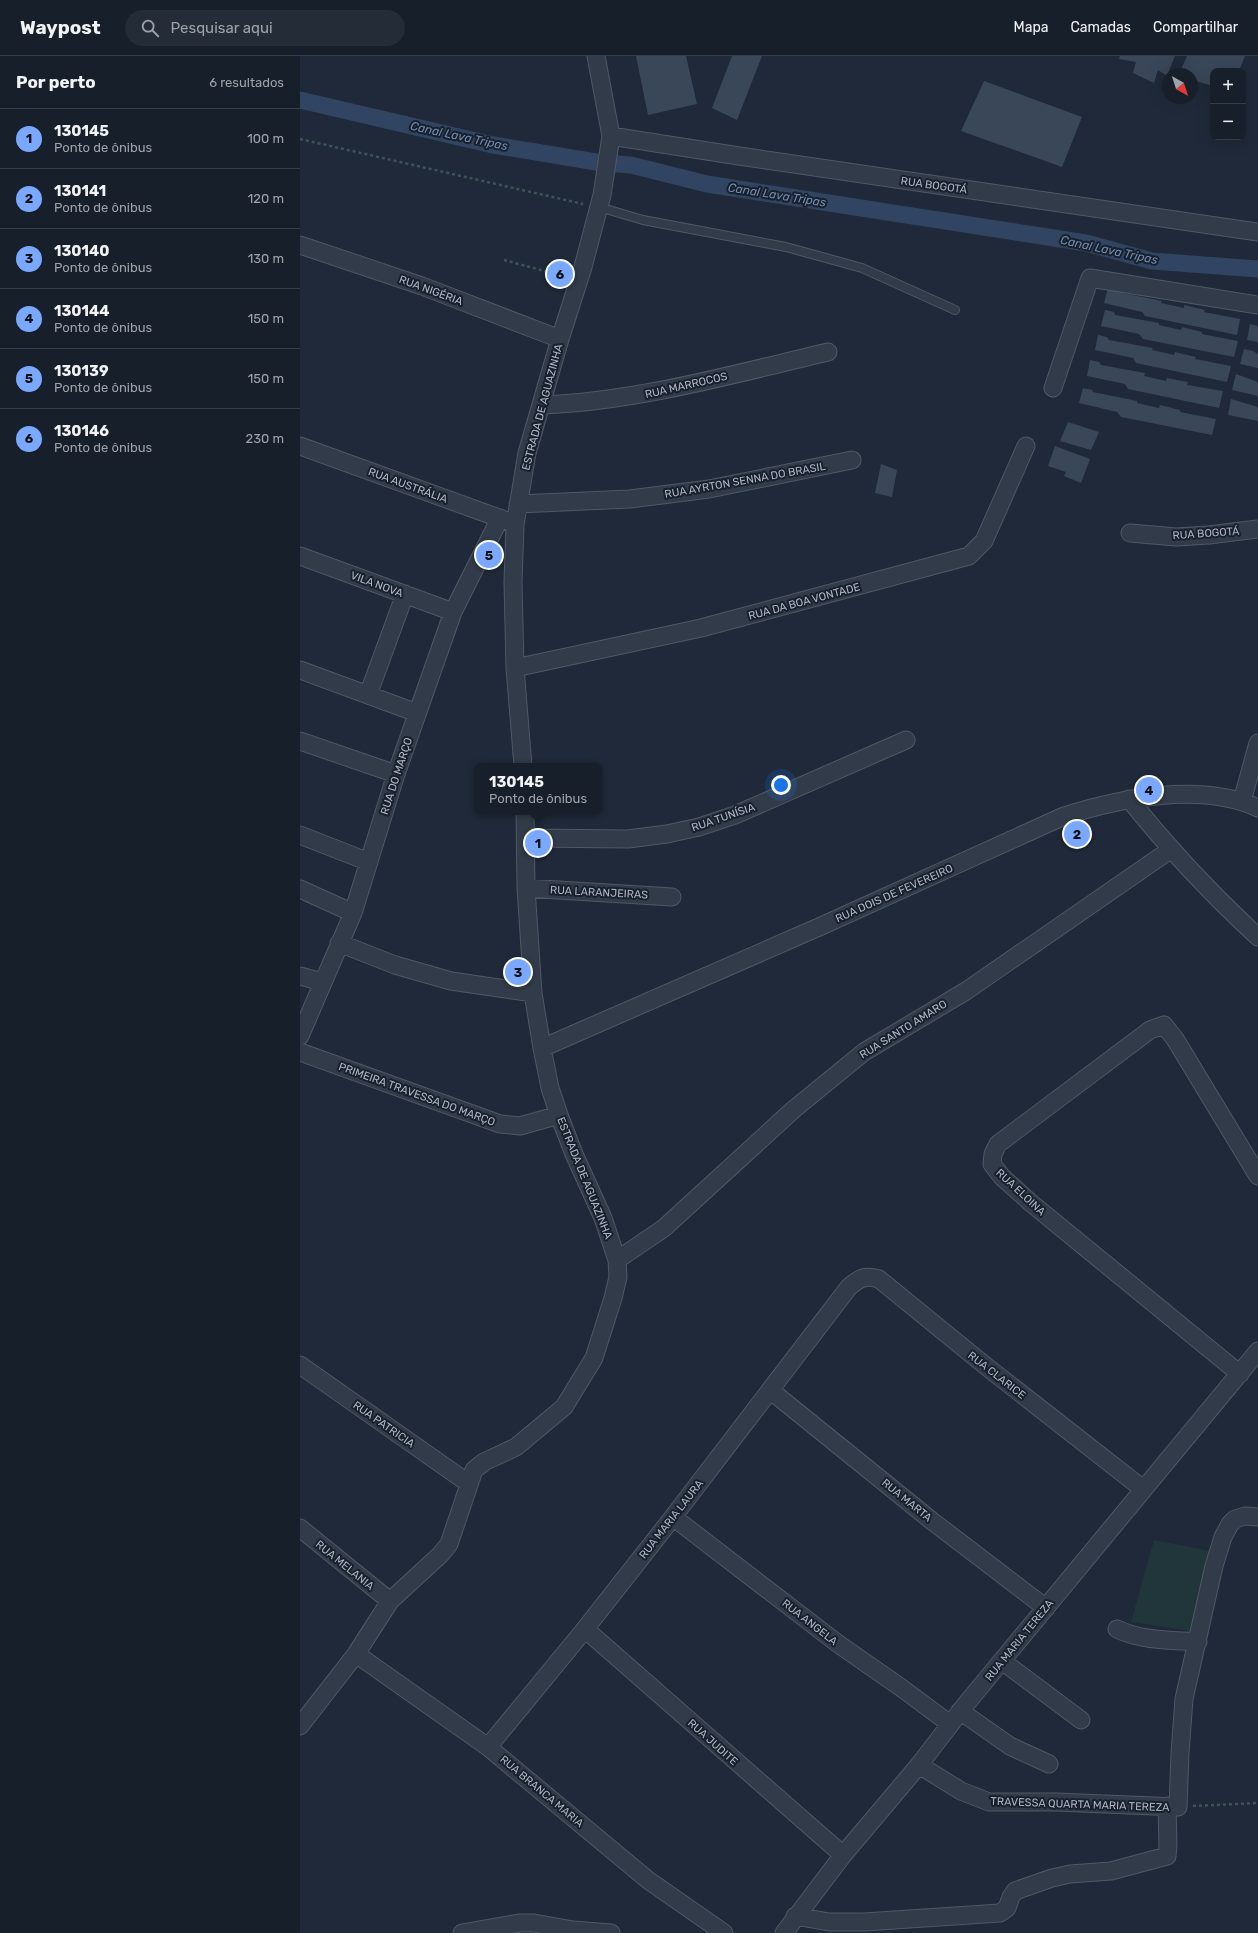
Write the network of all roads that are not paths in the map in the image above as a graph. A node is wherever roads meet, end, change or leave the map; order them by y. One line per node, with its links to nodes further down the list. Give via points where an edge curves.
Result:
1 (596, 56): 2 (street, ESTRADA DE AGUAZINHA)
2 (611, 136): 3 (street, ESTRADA DE AGUAZINHA); 4 (street, RUA BOGOTÁ)
3 (601, 201): 7 (lane, via 643,220 786,247 862,268); 8 (street, ESTRADA DE AGUAZINHA)
4 (1258, 232)
5 (300, 245): 8 (street, RUA NIGÉRIA, via 422,286)
6 (1258, 305): 10 (street, via 1090,278)
7 (955, 310)
8 (560, 339): 11 (street, ESTRADA DE AGUAZINHA)
9 (828, 352): 11 (street, RUA MARROCOS, via 641,395 585,404)
10 (1053, 388)
11 (542, 405): 15 (street, ESTRADA DE AGUAZINHA, via 527,454)
12 (300, 446): 16 (street, RUA AUSTRÁLIA)
13 (1026, 446): 22 (street, RUA DA BOA VONTADE, via 984,541 969,556 701,628)
14 (852, 460): 15 (street, RUA AYRTON SENNA DO BRASIL, via 709,489 630,499)
15 (518, 504): 16 (street, ESTRADA DE AGUAZINHA)
16 (508, 521): 21 (street, RUA DO MARÇO); 22 (street, ESTRADA DE AGUAZINHA)
17 (1258, 528): 18 (street, RUA BOGOTÁ, via 1176,537)
18 (1130, 533)
19 (300, 556): 20 (street, VILA NOVA)
20 (405, 594): 21 (street, VILA NOVA); 24 (street)
21 (454, 612): 25 (street, RUA DO MARÇO)
22 (515, 668): 29 (street, ESTRADA DE AGUAZINHA)
23 (300, 670): 24 (street)
24 (368, 695): 25 (street)
25 (417, 713): 30 (street, RUA DO MARÇO)
26 (906, 740): 36 (street, RUA TUNÍSIA, via 735,815 699,827 628,839)
27 (300, 741): 30 (street)
28 (1258, 743): 32 (street)
29 (523, 763)
30 (396, 774): 38 (street, RUA DO MARÇO)
31 (1129, 800): 32 (street, RUA DOIS DE FEVEREIRO, via 1181,795); 37 (street); 49 (street, RUA DOIS DE FEVEREIRO, via 1103,804 1064,816 826,924)
32 (1242, 801): 33 (street, RUA DOIS DE FEVEREIRO)
33 (1258, 808)
34 (525, 815): 36 (street, ESTRADA DE AGUAZINHA)
35 (300, 835): 38 (street)
36 (527, 838): 39 (street, ESTRADA DE AGUAZINHA)
37 (1170, 850): 43 (street); 53 (street, RUA SANTO AMARO, via 966,991 864,1052 792,1110 664,1228)
38 (369, 862): 42 (street, RUA DO MARÇO)
39 (526, 888): 41 (street, RUA LARANJEIRAS); 47 (street, ESTRADA DE AGUAZINHA)
40 (300, 889): 42 (street)
41 (672, 897)
42 (353, 913): 44 (street, RUA DO MARÇO)
43 (1258, 937)
44 (339, 943): 46 (street, RUA DO MARÇO); 47 (street, via 395,965 451,982)
45 (300, 976): 46 (street)
46 (322, 982): 48 (street, RUA DO MARÇO)
47 (533, 993): 49 (street, ESTRADA DE AGUAZINHA)
48 (300, 1036)
49 (542, 1048): 51 (street, ESTRADA DE AGUAZINHA, via 550,1088)
50 (300, 1052): 51 (street, PRIMEIRA TRAVESSA DO MARÇO, via 500,1124 520,1126)
51 (559, 1115): 53 (street, ESTRADA DE AGUAZINHA, via 603,1218)
52 (1258, 1176): 57 (street, RUA ELOINA, via 1164,1025 1150,1030 998,1144 992,1164 1002,1177 1031,1203)
53 (617, 1260): 59 (street, ESTRADA DE AGUAZINHA, via 618,1277 604,1330 585,1375 564,1407 516,1447 484,1462 474,1470)
54 (849, 1287): 58 (street, RUA MARIA LAURA); 60 (street, RUA CLARICE, via 860,1278 869,1276 879,1279)
55 (1258, 1351): 57 (street, RUA MARIA TEREZA)
56 (300, 1364): 59 (street, RUA PATRICIA)
57 (1240, 1374): 60 (street, RUA MARIA TEREZA)
58 (770, 1390): 61 (street, RUA MARIA LAURA); 65 (street, RUA MARTA, via 932,1521)
59 (468, 1483): 64 (street, ESTRADA DE AGUAZINHA, via 449,1544)
60 (1143, 1489): 65 (street, RUA MARIA TEREZA)
61 (673, 1517): 67 (street, RUA MARIA LAURA); 73 (street, RUA ANGELA, via 837,1643)
62 (1258, 1517): 68 (street, via 1245,1516 1235,1519 1223,1537 1214,1566)
63 (300, 1528): 64 (street, RUA MELANIA)
64 (390, 1601): 69 (street, ESTRADA DE AGUAZINHA)
65 (1046, 1608): 70 (street, RUA MARIA TEREZA)
66 (1117, 1628): 68 (street, via 1127,1634 1141,1637)
67 (584, 1629): 75 (street, RUA MARIA LAURA); 79 (street, RUA JUDITE)
68 (1198, 1642): 78 (street, via 1184,1699 1180,1753)
69 (356, 1654): 74 (street, ESTRADA DE AGUAZINHA); 75 (street, RUA BRANCA MARIA)
70 (1002, 1661): 71 (street, RUA MARIA TEREZA); 72 (street)
71 (960, 1711): 73 (street, RUA MARIA TEREZA); 76 (street, via 1010,1746)
72 (1082, 1720)
73 (950, 1724): 77 (street, RUA MARIA TEREZA)
74 (300, 1726)
75 (488, 1747): 83 (street, RUA BRANCA MARIA, via 648,1880)
76 (1049, 1764)
77 (919, 1765): 78 (street, TRAVESSA QUARTA MARIA TEREZA, via 961,1791 989,1802); 79 (street, RUA MARIA TEREZA)
78 (1172, 1806): 80 (street, via 1167,1856 1111,1872 1070,1874 1052,1878 1015,1891 1007,1908 1000,1913 864,1922 830,1922)
79 (843, 1854): 80 (street, RUA MARIA TEREZA)
80 (795, 1916): 84 (street, RUA MARIA TEREZA)
81 (462, 1933): 82 (street, via 519,1923)
82 (611, 1933)
83 (724, 1933)
84 (784, 1933)

